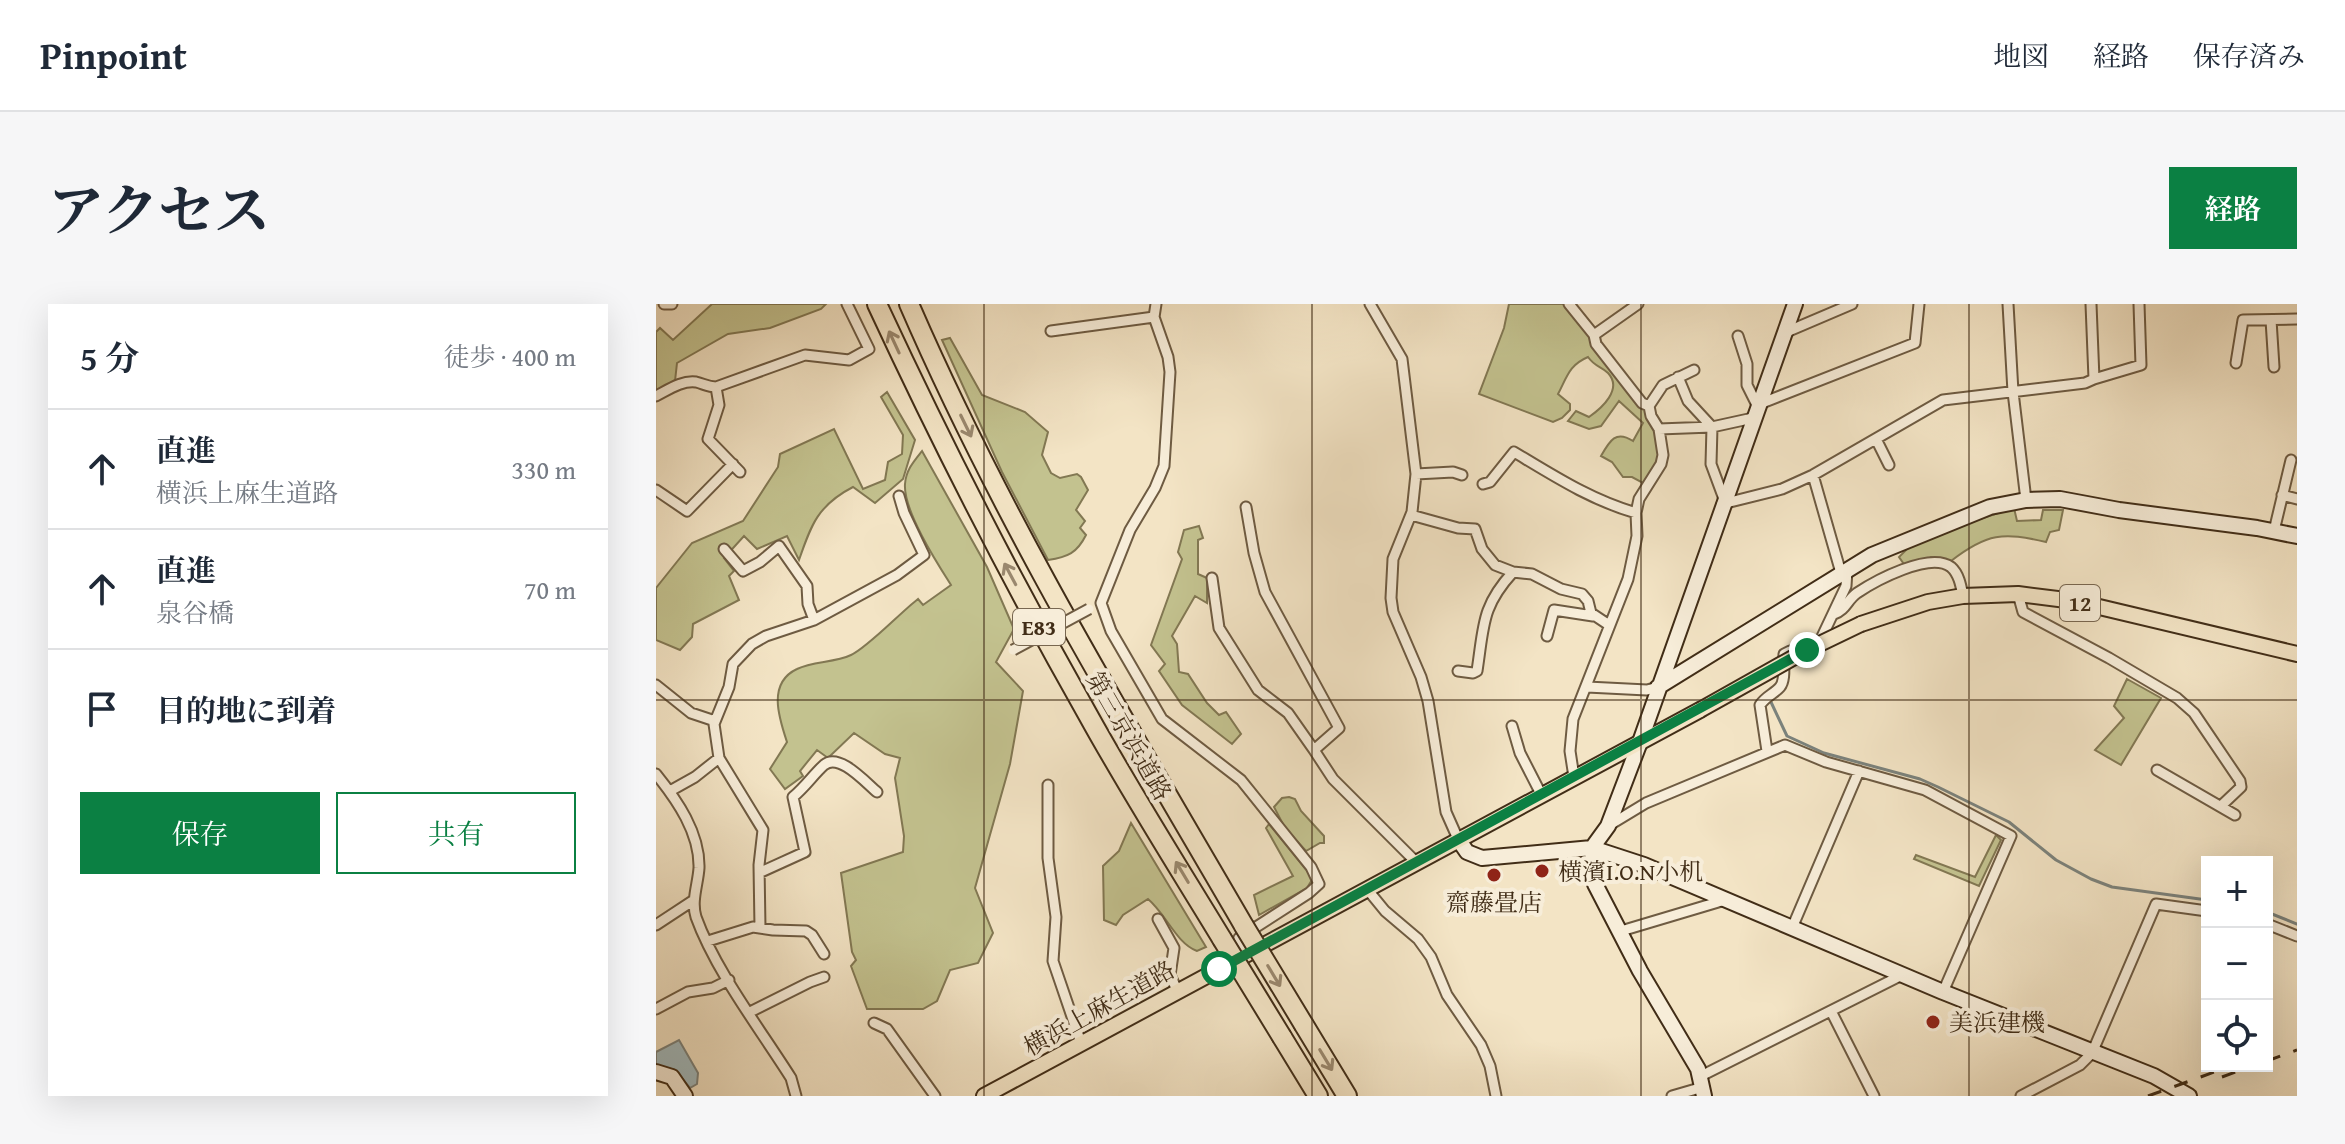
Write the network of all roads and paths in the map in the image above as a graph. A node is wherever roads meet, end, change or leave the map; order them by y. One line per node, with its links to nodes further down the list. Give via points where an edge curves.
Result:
1 (664, 304): 2 (street)
2 (672, 304)
3 (847, 304): 28 (street, via 869,349 849,360 805,355)
4 (877, 304): 123 (highway, 第三京浜道路 / E83, one-way to 4, bridge, via 1089,718 934,427)
5 (909, 304): 124 (highway, 第三京浜道路 / E83, one-way to 124, bridge, via 1004,504 1119,712)
6 (1156, 304): 16 (street)
7 (1370, 304): 38 (street, via 1402,359)
8 (1569, 304): 21 (street)
9 (1638, 304): 21 (street)
10 (1795, 304): 20 (street)
11 (1852, 304): 20 (street)
12 (1919, 304): 32 (street, via 1915,343)
13 (2008, 304): 29 (street)
14 (2091, 304): 27 (street)
15 (2139, 304): 27 (street, via 2141,365)
16 (1154, 317): 19 (street); 59 (street, via 1170,372 1164,466 1130,530)
17 (2297, 319): 18 (street)
18 (2271, 320): 23 (street, via 2243,320); 24 (street)
19 (1051, 331)
20 (1784, 333): 32 (street)
21 (1594, 335): 31 (street)
22 (1738, 336): 32 (street)
23 (2236, 363)
24 (2274, 367)
25 (1694, 370): 26 (street)
26 (1678, 377): 31 (street, via 1663,385); 33 (street, via 1688,401)
27 (2094, 379): 29 (street)
28 (716, 387): 30 (street, via 694,382); 42 (street, via 719,405 708,439 736,468 687,511)
29 (2013, 392): 35 (street, via 1943,400); 46 (street)
30 (656, 396)
31 (1649, 406): 34 (street)
32 (1755, 412): 33 (street); 47 (street)
33 (1712, 427): 34 (street); 47 (street, via 1711,464)
34 (1659, 429): 49 (street, via 1661,464)
35 (1876, 439): 37 (street); 40 (street)
36 (2291, 460): 43 (street)
37 (1889, 465)
38 (1416, 474): 39 (street); 50 (street)
39 (1462, 475)
40 (1813, 475): 47 (street, via 1782,489); 54 (street)
41 (1483, 484): 49 (street, via 1514,452 1574,489)
42 (656, 490)
43 (2282, 495): 45 (street); 51 (street)
44 (899, 496): 62 (street, via 924,555)
45 (2297, 499)
46 (2026, 500): 51 (street, via 2060,499); 54 (street, via 1990,507)
47 (1723, 502): 70 (street)
48 (1246, 507): 74 (street, via 1265,592 1339,728)
49 (1636, 513): 63 (street, via 1628,579)
50 (1411, 515): 55 (street, via 1475,529 1495,565); 88 (street, via 1393,559 1393,612 1428,701 1446,812)
51 (2274, 531): 52 (street)
52 (2297, 536)
53 (724, 549): 62 (street, via 743,571 779,546 807,586)
54 (1844, 571): 60 (street, via 1846,586); 70 (street)
55 (1513, 572): 61 (street, via 1582,594); 67 (street, via 1494,593 1485,614 1477,671)
56 (1212, 578): 74 (street, via 1219,628 1258,690 1288,713)
57 (2018, 594): 58 (main road, 12); 66 (main road, 12, via 2074,601); 85 (street, via 2023,612 2177,698 2194,713 2240,781 2241,787)
58 (1963, 596): 60 (street, via 1950,567 1932,562 1858,592); 73 (main road, 横浜上麻生道路 / 12, bridge, via 1861,624)
59 (1101, 603): 65 (street, bridge); 104 (street, via 1111,631 1162,719 1241,780 1319,884 1239,938)
60 (1834, 614): 75 (street, via 1815,649 1804,655 1784,654 1780,687 1760,705)
61 (1593, 616): 63 (street); 64 (street, via 1554,610)
62 (814, 620): 71 (street, via 752,644 733,664)
63 (1609, 625): 69 (street)
64 (1547, 636)
65 (1013, 650)
66 (2297, 654)
67 (1458, 671)
68 (656, 685): 71 (street, via 691,713)
69 (1587, 687): 70 (street); 80 (street, via 1573,719)
70 (1658, 687): 73 (street)
71 (715, 721): 76 (street)
72 (1512, 726): 84 (street)
73 (1640, 742): 80 (main road, 横浜上麻生道路 / 12); 87 (street)
74 (1314, 750): 90 (street, via 1333,779)
75 (1767, 751): 78 (street, via 1785,745); 87 (street, via 1646,803)
76 (719, 758): 82 (street); 91 (street, via 763,830)
77 (2157, 770): 85 (street)
78 (1859, 771): 100 (street); 110 (street, via 1925,790 2011,836)
79 (656, 774): 82 (street)
80 (1574, 777): 84 (main road, 横浜上麻生道路 / 12)
81 (1048, 785): 115 (street, via 1048,858 1056,917 1053,961)
82 (670, 791): 93 (street, via 698,852)
83 (877, 792): 91 (street, via 844,765 825,764 793,797 805,852)
84 (1541, 794): 88 (main road, 横浜上麻生道路 / 12)
85 (2222, 805): 86 (street)
86 (2235, 815)
87 (1608, 826): 89 (street)
88 (1458, 839): 89 (street, via 1467,852 1482,858); 90 (main road, 横浜上麻生道路 / 12)
89 (1592, 848): 94 (street); 101 (street, via 1595,884)
90 (1416, 862): 92 (main road, 横浜上麻生道路 / 12)
91 (761, 872): 99 (street)
92 (1367, 889): 104 (main road, 横浜上麻生道路 / 12); 125 (street, via 1431,957 1447,995 1481,1045)
93 (694, 900): 97 (street); 103 (street)
94 (1725, 900): 100 (street); 101 (street)
95 (2201, 910): 116 (street, via 2156,904)
96 (1158, 919): 109 (street, via 1174,948 1170,975)
97 (656, 925)
98 (2273, 926): 102 (street)
99 (760, 928): 103 (street); 105 (street, via 806,931)
100 (1792, 928): 106 (street)
101 (1621, 931): 118 (street)
102 (2297, 936)
103 (708, 941): 108 (street)
104 (1248, 953): 109 (main road, 横浜上麻生道路 / 12)
105 (824, 954)
106 (1902, 975): 110 (street); 112 (street)
107 (824, 977): 113 (street)
108 (729, 980): 111 (street); 113 (street)
109 (1177, 990): 115 (main road, 横浜上麻生道路 / 12)
110 (1943, 992): 116 (street)
111 (656, 1009)
112 (1831, 1011): 118 (street); 127 (street)
113 (750, 1012): 120 (street, via 791,1078)
114 (874, 1023): 121 (street, via 887,1029)
115 (1081, 1043): 122 (main road, 横浜上麻生道路 / 12)
116 (2092, 1053): 128 (street, via 2080,1065); 129 (street, via 2154,1076)
117 (656, 1072): 119 (street, via 672,1077)
118 (1703, 1086): 126 (street)
119 (685, 1096)
120 (796, 1096)
121 (935, 1096)
122 (984, 1096)
123 (1318, 1096)
124 (1347, 1096)
125 (1496, 1096)
126 (1672, 1096)
127 (1874, 1096)
128 (2021, 1096)
129 (2189, 1096)

